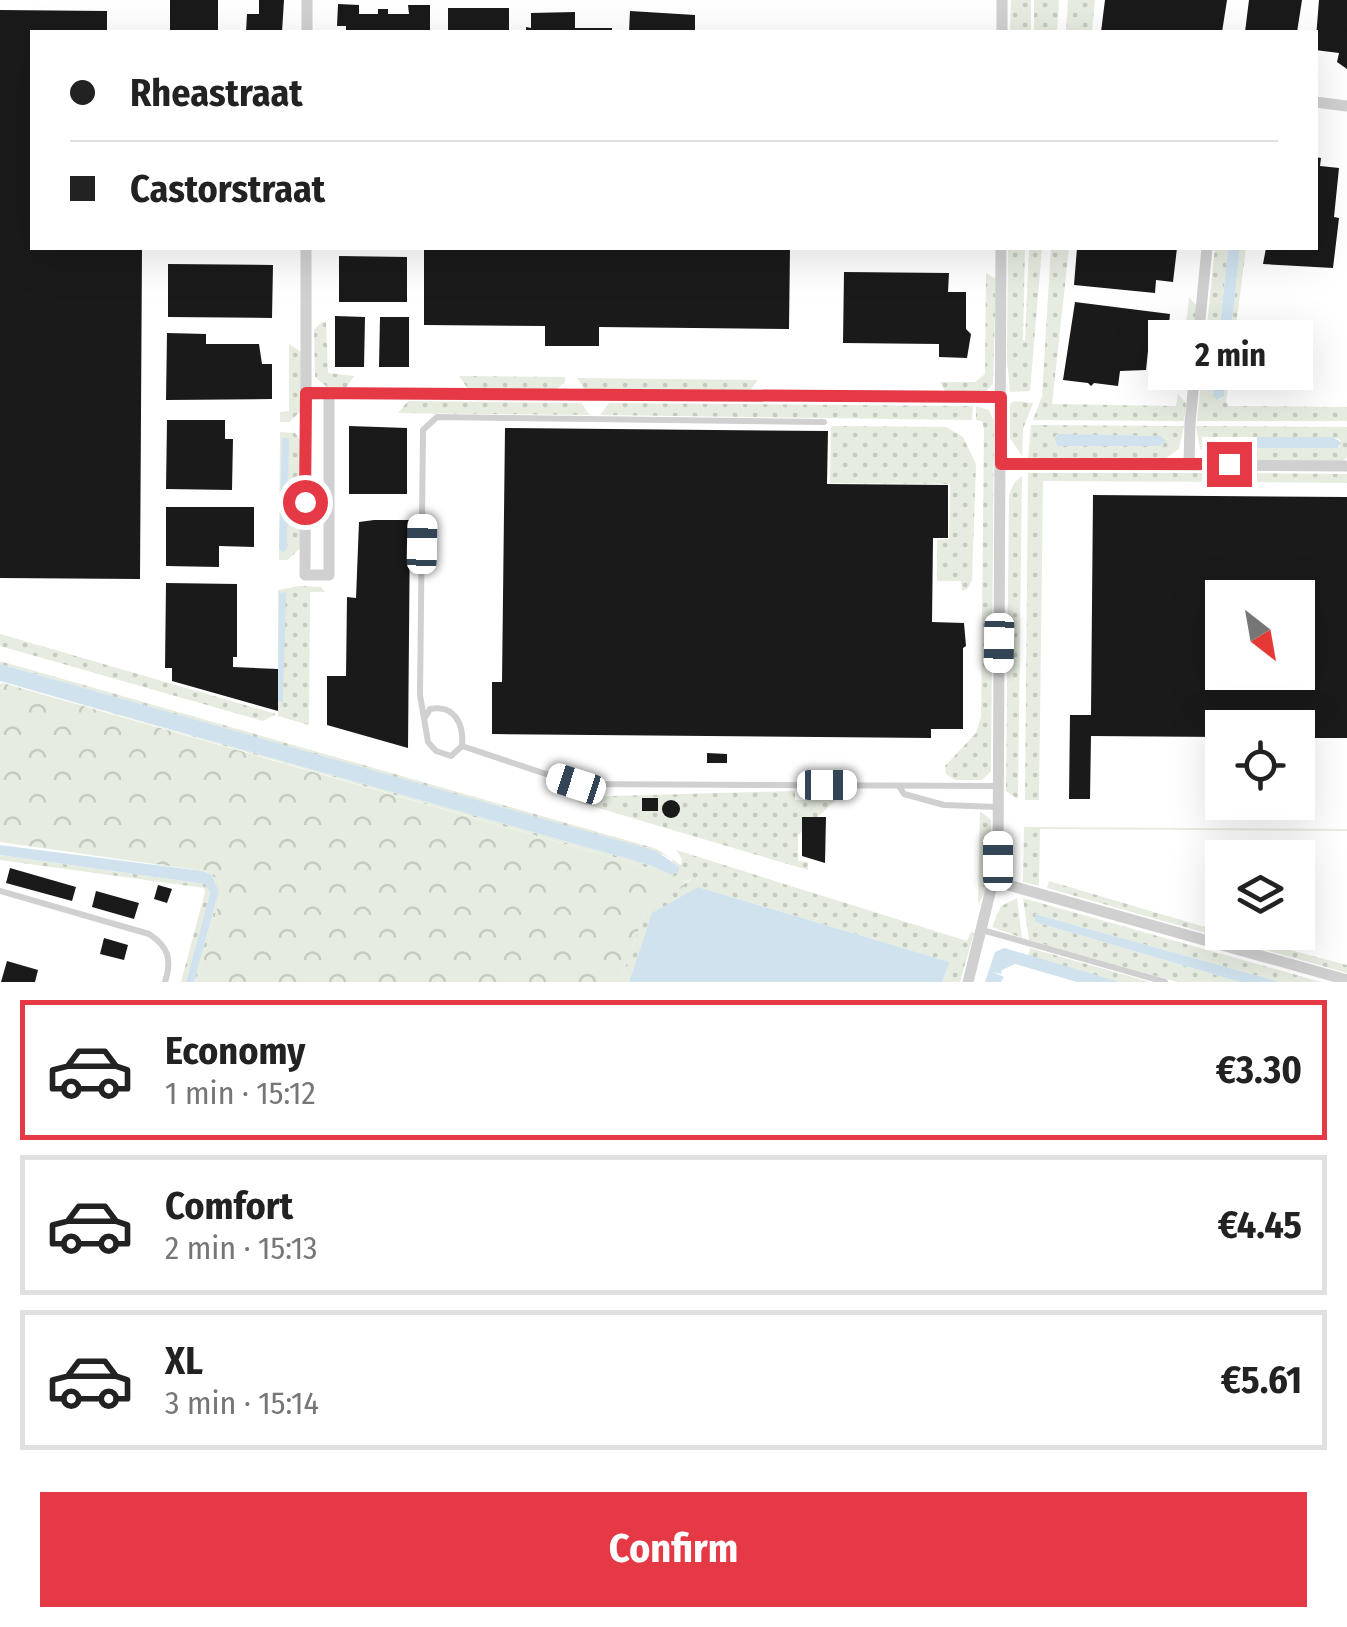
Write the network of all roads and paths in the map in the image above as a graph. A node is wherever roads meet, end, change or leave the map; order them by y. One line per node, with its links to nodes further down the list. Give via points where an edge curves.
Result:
1 (307, 0): 3 (street)
2 (1002, 0): 4 (street)
3 (307, 30)
4 (1002, 30)
5 (1318, 102): 6 (street)
6 (1347, 106)
7 (306, 250): 10 (street)
8 (1002, 250): 12 (street)
9 (1207, 250): 15 (street)
10 (306, 393): 11 (street); 11 (street, via 305,575 330,575)
11 (330, 394): 12 (street)
12 (1001, 397): 14 (street)
13 (824, 422): 17 (lane, via 436,418 423,430 420,695)
14 (1001, 464): 15 (street); 20 (street)
15 (1189, 464): 16 (street)
16 (1347, 466)
17 (426, 716): 18 (lane, via 437,707 453,713 463,730); 18 (lane, via 424,733 436,750 450,756)
18 (462, 746): 19 (lane, via 576,784)
19 (899, 785): 20 (lane); 21 (lane, via 904,794 944,805)
20 (997, 786): 21 (street)
21 (998, 807): 22 (street)
22 (994, 881): 24 (street); 25 (street)
23 (0, 892): 26 (lane, via 149,934 167,950)
24 (982, 930): 27 (street); 28 (lane)
25 (1347, 980)
26 (166, 982)
27 (968, 982)
28 (1164, 982)

